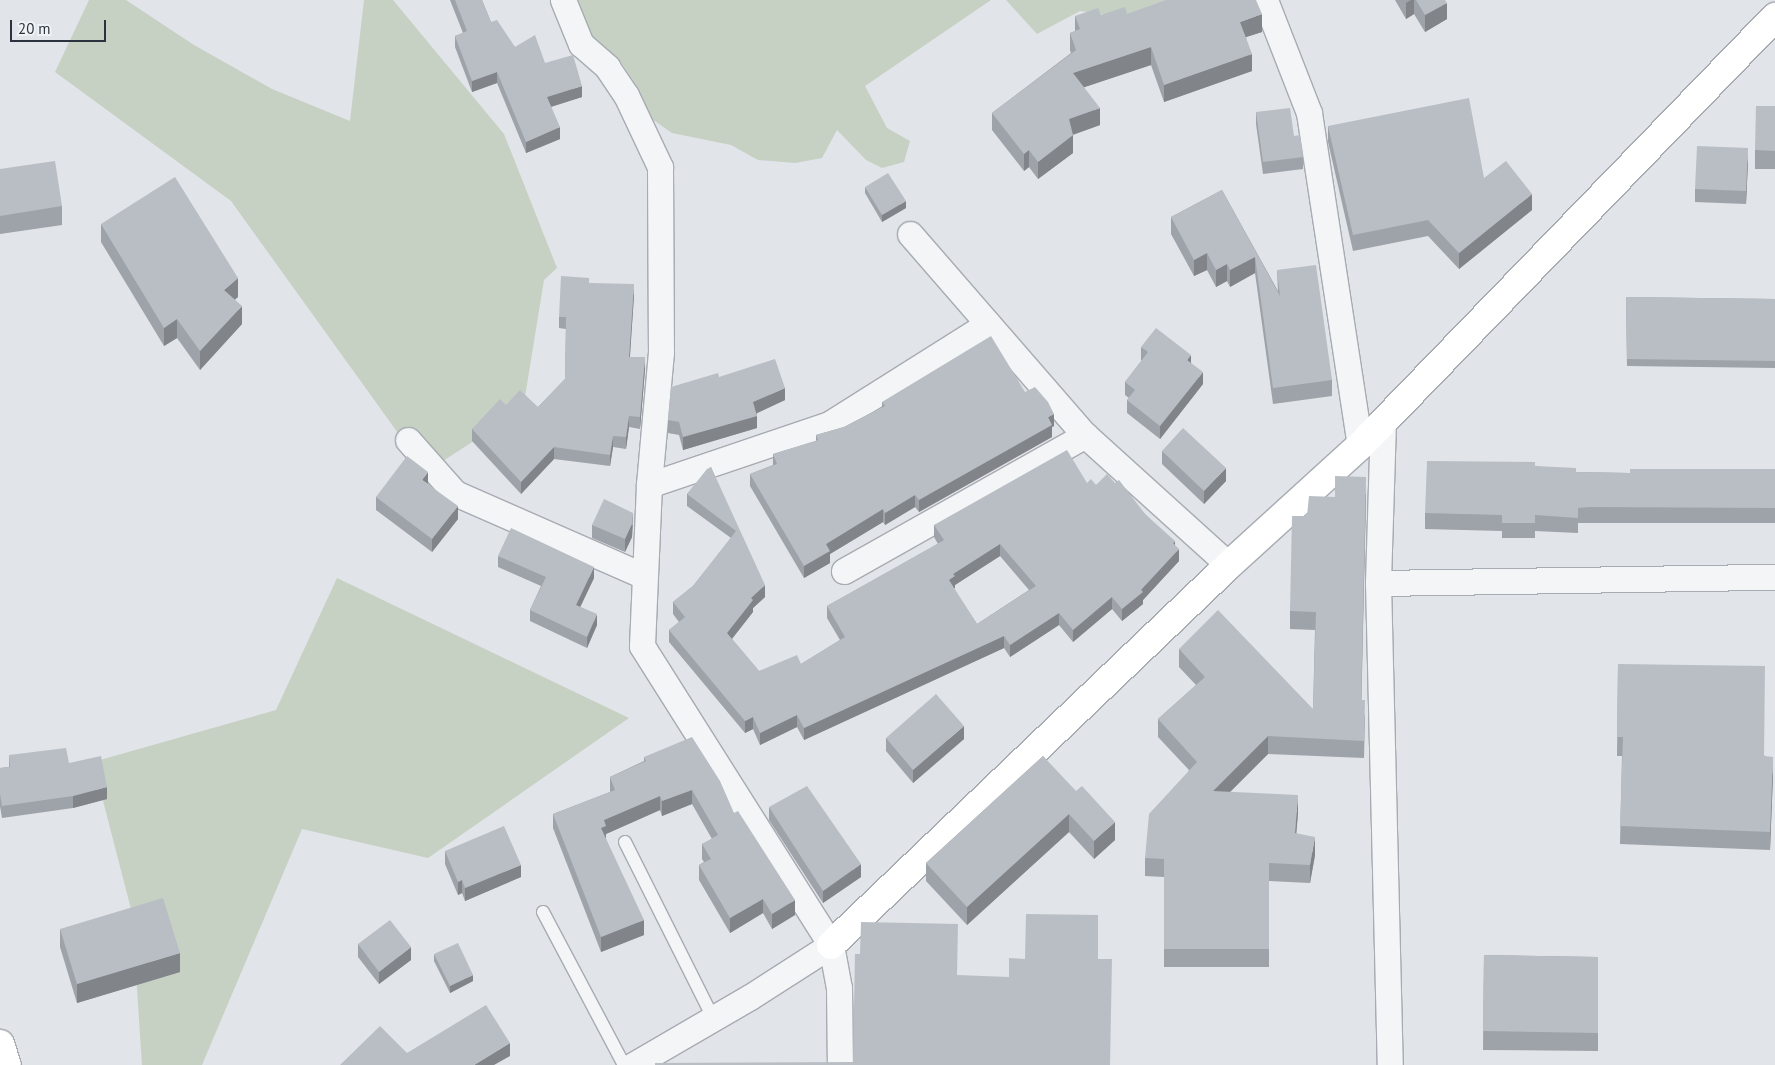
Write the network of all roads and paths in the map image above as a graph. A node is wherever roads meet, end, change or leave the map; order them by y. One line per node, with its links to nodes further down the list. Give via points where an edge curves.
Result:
1 (563, 0): 10 (street, via 581,44 607,67 626,95 660,167 661,352)
2 (1265, 0): 9 (street, via 1309,113)
3 (1775, 17): 6 (street)
4 (910, 234): 5 (street)
5 (988, 324): 7 (street); 10 (street, via 829,424)
6 (1383, 422): 9 (street); 15 (street)
7 (1085, 435): 11 (street); 12 (street)
8 (408, 440): 13 (street, via 455,494)
9 (1360, 446): 11 (street)
10 (649, 485): 13 (street)
11 (1229, 565): 18 (street)
12 (844, 571)
13 (644, 576): 18 (street, via 642,646)
14 (1775, 577): 15 (street)
15 (1378, 584): 25 (street)
16 (625, 842): 19 (lane)
17 (543, 912): 22 (lane)
18 (830, 945): 19 (street); 24 (street, via 839,988)
19 (713, 1018): 23 (street)
20 (0, 1044): 21 (street)
21 (7, 1065)
22 (624, 1065)
23 (633, 1065)
24 (840, 1065)
25 (1390, 1065)

